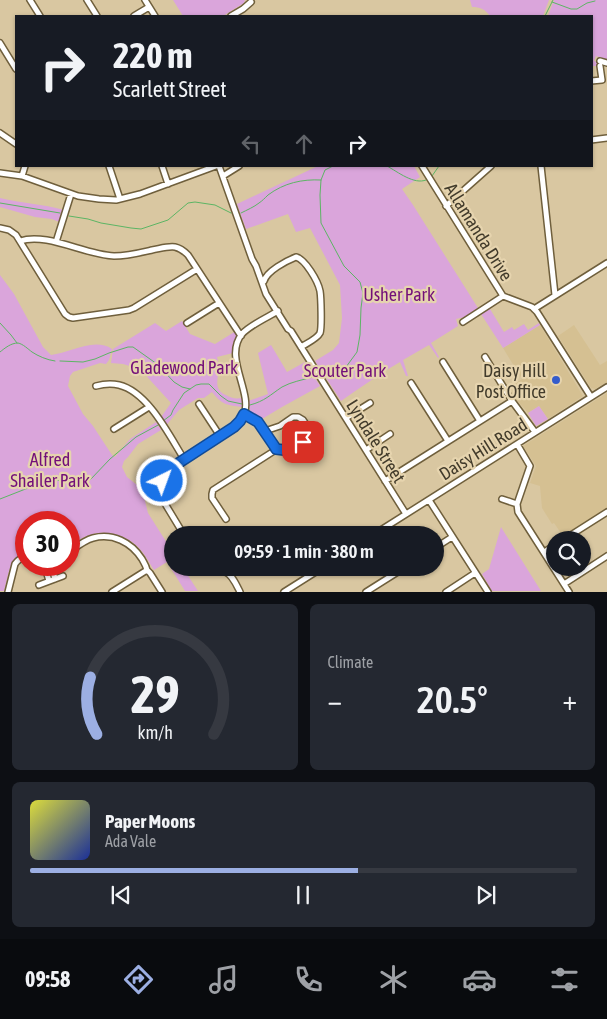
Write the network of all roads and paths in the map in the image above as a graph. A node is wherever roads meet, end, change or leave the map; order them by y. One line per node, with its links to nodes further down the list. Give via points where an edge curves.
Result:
1 (30, 0): 6 (street)
2 (86, 0): 7 (street)
3 (144, 0): 5 (street)
4 (251, 2): 10 (street)
5 (149, 7): 8 (street); 9 (street)
6 (39, 15)
7 (96, 15)
8 (136, 15)
9 (154, 15)
10 (232, 15)
11 (0, 43): 13 (street)
12 (607, 63): 14 (street, via 600,63 602,80)
13 (15, 67)
14 (593, 81)
15 (0, 133): 18 (street)
16 (607, 138): 17 (street)
17 (593, 140)
18 (15, 143)
19 (25, 167): 29 (street)
20 (109, 167): 33 (street)
21 (162, 167): 31 (street)
22 (215, 167): 31 (street)
23 (218, 167): 30 (street, Lyndale Street)
24 (237, 167): 30 (street)
25 (423, 167): 34 (street, Allamanda Drive)
26 (490, 167): 34 (street)
27 (541, 167): 44 (street)
28 (0, 173): 29 (street)
29 (22, 176): 32 (street)
30 (223, 176): 36 (street, Lyndale Street)
31 (168, 184): 33 (street)
32 (71, 194): 33 (street); 38 (street)
33 (120, 199)
34 (446, 206): 45 (street, Allamanda Drive)
35 (0, 228): 37 (street, via 13,232)
36 (244, 234): 41 (street, Lyndale Street); 48 (street, Lyndale Street, via 264,290)
37 (20, 241): 38 (street, via 27,238); 40 (street, via 65,314 72,318 129,310)
38 (56, 242): 40 (street, via 113,256 172,247 188,255)
39 (607, 262): 44 (street)
40 (197, 269): 46 (street)
41 (261, 271): 42 (street); 43 (street, Lyndale Street)
42 (269, 273): 43 (street); 52 (street, via 292,258 300,258 320,289 320,331)
43 (264, 281): 48 (street, Lyndale Street)
44 (555, 295): 47 (street)
45 (503, 296): 47 (street, Allamanda Drive); 49 (street)
46 (219, 303): 50 (street); 51 (street)
47 (534, 309): 58 (street)
48 (278, 311): 51 (street); 52 (street, Lyndale Street)
49 (463, 322)
50 (188, 323)
51 (241, 336): 63 (street, via 236,360 245,401)
52 (301, 347): 64 (street, Lyndale Street)
53 (485, 357): 59 (street)
54 (443, 362): 65 (street)
55 (411, 383): 71 (street)
56 (96, 386): 62 (street, via 116,384 125,387 135,392)
57 (607, 387): 58 (street, Daisy Hill Road)
58 (591, 397): 68 (street, Daisy Hill Road)
59 (512, 400): 65 (street); 68 (street)
60 (370, 403): 64 (street)
61 (199, 404): 70 (street)
62 (149, 407): 66 (street); 75 (street)
63 (244, 414): 67 (street, via 258,422); 70 (street, via 234,427)
64 (346, 418): 74 (street, Lyndale Street)
65 (480, 421): 71 (street)
66 (114, 429)
67 (265, 431): 73 (street); 73 (street, via 293,417 303,420 307,426 306,439 295,449)
68 (535, 432): 72 (street, Daisy Hill Road)
69 (390, 434): 74 (street)
70 (220, 436): 75 (street)
71 (448, 441): 78 (street)
72 (518, 444): 80 (street, Daisy Hill Road); 81 (street, via 530,466)
73 (276, 449): 84 (street, via 213,490 212,498)
74 (366, 450): 78 (street, Lyndale Street)
75 (184, 459): 77 (street)
76 (147, 466): 77 (street)
77 (164, 475): 85 (street, via 161,495)
78 (385, 481): 83 (street, Lyndale Street)
79 (502, 498): 81 (street)
80 (429, 500): 83 (street, Daisy Hill Road); 88 (street)
81 (517, 504): 91 (street, via 518,512)
82 (607, 512): 87 (street)
83 (406, 514): 86 (street, Daisy Hill Road)
84 (226, 519)
85 (179, 526)
86 (387, 526)
87 (577, 531)
88 (452, 537): 89 (street); 95 (street)
89 (444, 542)
90 (80, 546): 94 (street, via 105,536 121,540 137,552)
91 (544, 552): 104 (street)
92 (607, 556): 104 (street)
93 (15, 564): 107 (street)
94 (147, 570): 108 (street); 109 (street)
95 (475, 573): 103 (street); 113 (street)
96 (50, 576): 102 (street)
97 (52, 576): 102 (street)
98 (63, 576): 102 (street)
99 (230, 576): 110 (street)
100 (311, 576): 106 (street)
101 (391, 576): 112 (street)
102 (52, 580): 105 (street)
103 (483, 584): 114 (street); 115 (street)
104 (564, 584): 116 (street)
105 (39, 585)
106 (291, 590): 111 (street)
107 (8, 592)
108 (112, 592)
109 (162, 592)
110 (240, 592)
111 (284, 592)
112 (366, 592)
113 (446, 592)
114 (482, 592)
115 (488, 592)
116 (569, 592)

